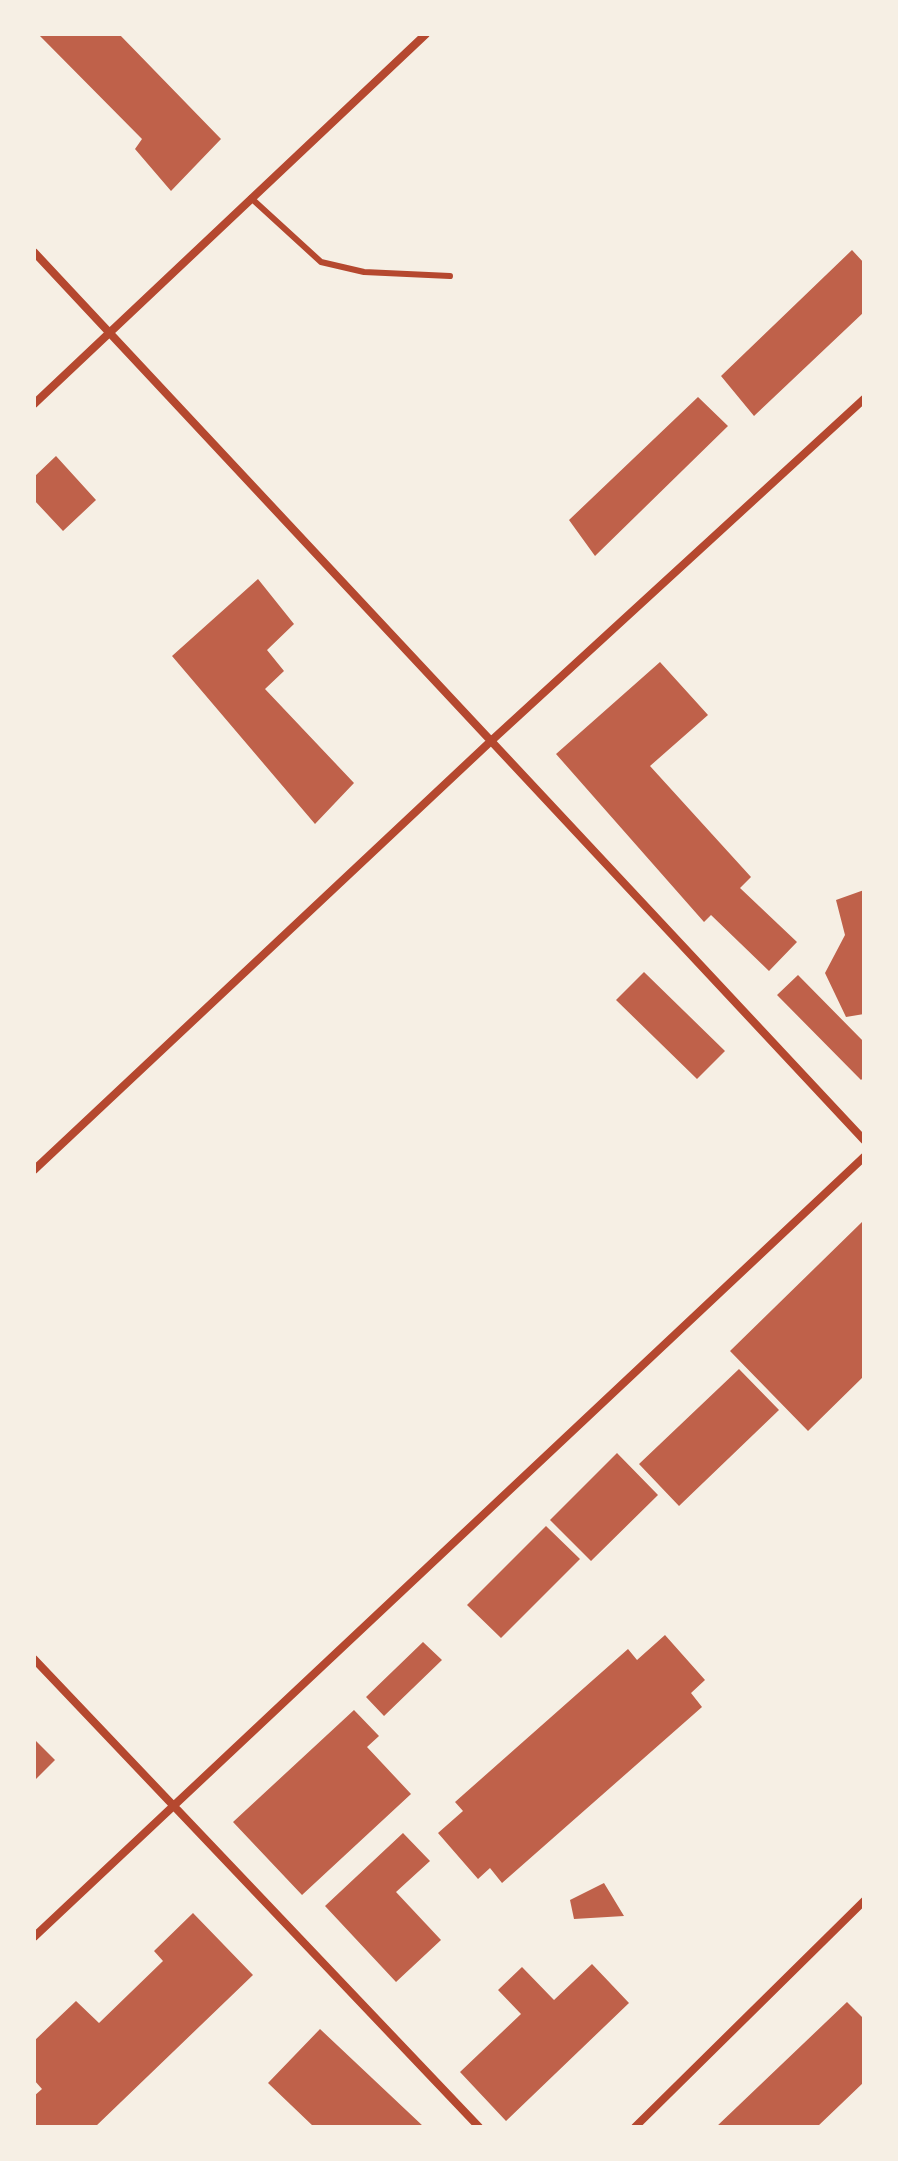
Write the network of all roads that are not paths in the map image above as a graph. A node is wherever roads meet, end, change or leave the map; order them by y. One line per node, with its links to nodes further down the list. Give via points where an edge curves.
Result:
1 (426, 34): 2 (street)
2 (251, 198): 4 (lane, via 321,262 364,272); 5 (street)
3 (34, 252): 5 (street)
4 (450, 276)
5 (109, 332): 7 (street); 8 (street)
6 (864, 399): 8 (street)
7 (34, 404)
8 (491, 741): 9 (street); 11 (street)
9 (864, 1140)
10 (864, 1157): 13 (street)
11 (34, 1170)
12 (34, 1659): 13 (street)
13 (174, 1808): 15 (street); 16 (street)
14 (864, 1901): 17 (street)
15 (34, 1937)
16 (479, 2127)
17 (635, 2127)

